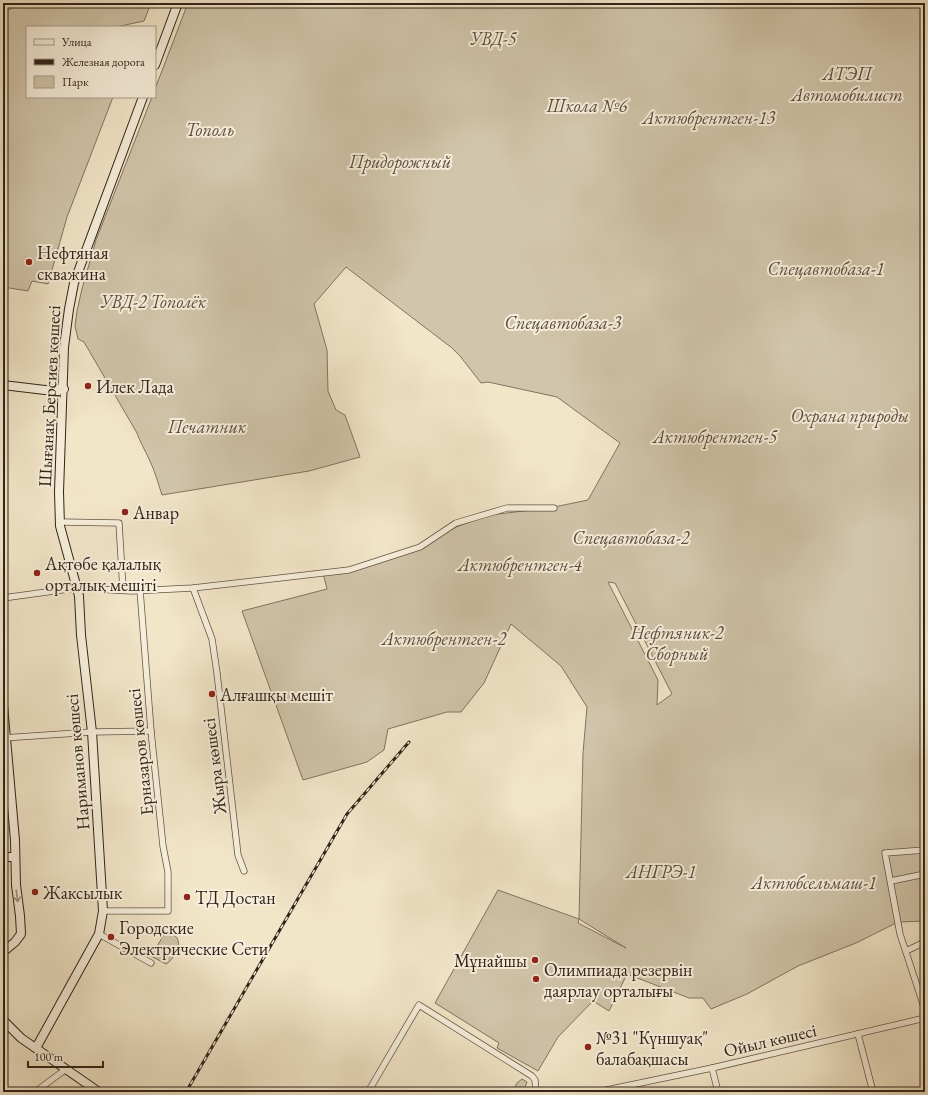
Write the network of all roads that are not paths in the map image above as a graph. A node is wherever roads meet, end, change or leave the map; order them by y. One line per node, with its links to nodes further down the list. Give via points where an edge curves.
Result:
1 (178, 3): 2 (street)
2 (156, 62)
3 (143, 98): 5 (street, Шығанақ Берсиев көшесі, via 74,283 65,337)
4 (3, 386): 5 (street)
5 (64, 389): 7 (street, Шығанақ Берсиев көшесі)
6 (554, 508): 9 (street, via 507,508 456,523 420,547 349,570)
7 (60, 522): 8 (street, Шығанақ Берсиев көшесі); 10 (street, via 119,523)
8 (76, 588): 10 (street); 12 (street); 15 (street, Нариманов көшесі, via 79,596)
9 (193, 588): 11 (street); 20 (street, Жыра көшесі, via 212,639 238,855)
10 (122, 590): 11 (street)
11 (140, 590): 14 (street, Ерназаров көшесі)
12 (3, 598)
13 (3, 705): 16 (street)
14 (151, 731): 15 (street); 23 (street, Ерназаров көшесі, via 168,872 168,911)
15 (92, 732): 16 (street); 23 (street, Нариманов көшесі)
16 (4, 738): 19 (street)
17 (925, 850): 22 (street, via 886,853)
18 (3, 857): 19 (street)
19 (15, 857): 27 (street, one-way to 27, via 21,934)
20 (244, 871)
21 (925, 874): 22 (street)
22 (891, 881): 26 (street, via 900,934)
23 (103, 911): 24 (street, Нариманов көшесі)
24 (99, 934): 28 (street); 33 (street, Нариманов көшесі)
25 (925, 942): 26 (street)
26 (906, 950): 29 (street)
27 (3, 952)
28 (151, 963)
29 (925, 1010)
30 (925, 1018): 32 (street, Ойыл көшесі)
31 (3, 1020): 33 (street, via 21,1038)
32 (858, 1034): 34 (street, Ойыл көшесі); 42 (street)
33 (36, 1048): 35 (street)
34 (712, 1068): 40 (street, Ойыл көшесі); 41 (street)
35 (66, 1069): 36 (street); 37 (street)
36 (35, 1092)
37 (99, 1092)
38 (368, 1092): 39 (street, via 419,1005 532,1076)
39 (536, 1092)
40 (597, 1092)
41 (718, 1092)
42 (873, 1092)

